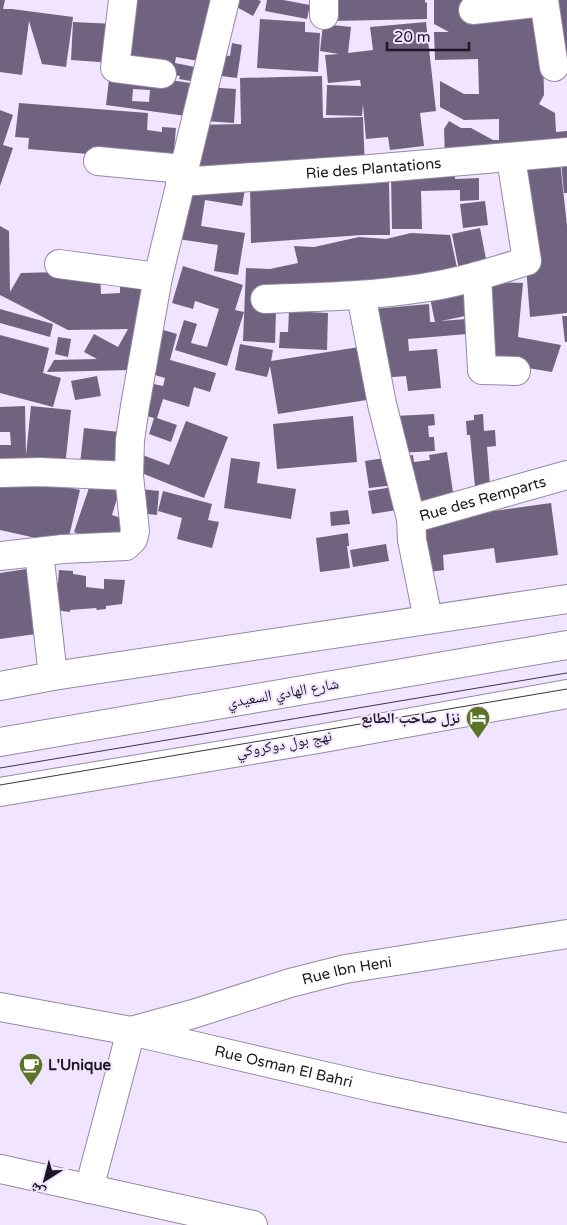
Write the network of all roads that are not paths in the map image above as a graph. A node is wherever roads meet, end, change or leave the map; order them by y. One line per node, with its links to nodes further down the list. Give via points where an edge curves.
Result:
1 (123, 0): 6 (street, via 115,68)
2 (225, 0): 10 (street)
3 (544, 1): 4 (street); 5 (street)
4 (473, 10)
5 (554, 68)
6 (162, 74)
7 (567, 152): 8 (street, Rie des Plantations)
8 (511, 158): 10 (street, Rie des Plantations); 12 (street, via 527,261)
9 (98, 161): 10 (street, Rie des Plantations)
10 (182, 176): 13 (street)
11 (59, 264): 13 (street)
12 (477, 276): 14 (street, via 424,288); 16 (street, via 482,370)
13 (158, 277): 19 (street, via 130,440)
14 (361, 295): 15 (street); 20 (street, via 382,404)
15 (265, 299)
16 (516, 371)
17 (0, 474): 19 (street, via 40,472)
18 (567, 475): 20 (street, Rue des Remparts)
19 (129, 476): 21 (street, via 136,530 130,544)
20 (411, 519): 24 (street, Rue des Remparts, via 412,540)
21 (39, 552): 22 (street); 26 (street)
22 (0, 556)
23 (567, 599): 24 (street)
24 (428, 619): 26 (street)
25 (567, 645): 29 (street, شارع الهادي السعيدي)
26 (52, 676): 27 (street)
27 (0, 686)
28 (567, 694): 30 (street, نهج بول دوكروكي)
29 (0, 742)
30 (0, 792)
31 (567, 934): 33 (street, Rue Ibn Heni, via 345,969)
32 (0, 1007): 33 (street, Rue Osman El Bahri)
33 (131, 1031): 34 (street, Rue Osman El Bahri); 36 (street)
34 (567, 1128)
35 (0, 1169): 36 (street)
36 (88, 1189): 37 (street)
37 (253, 1225)

